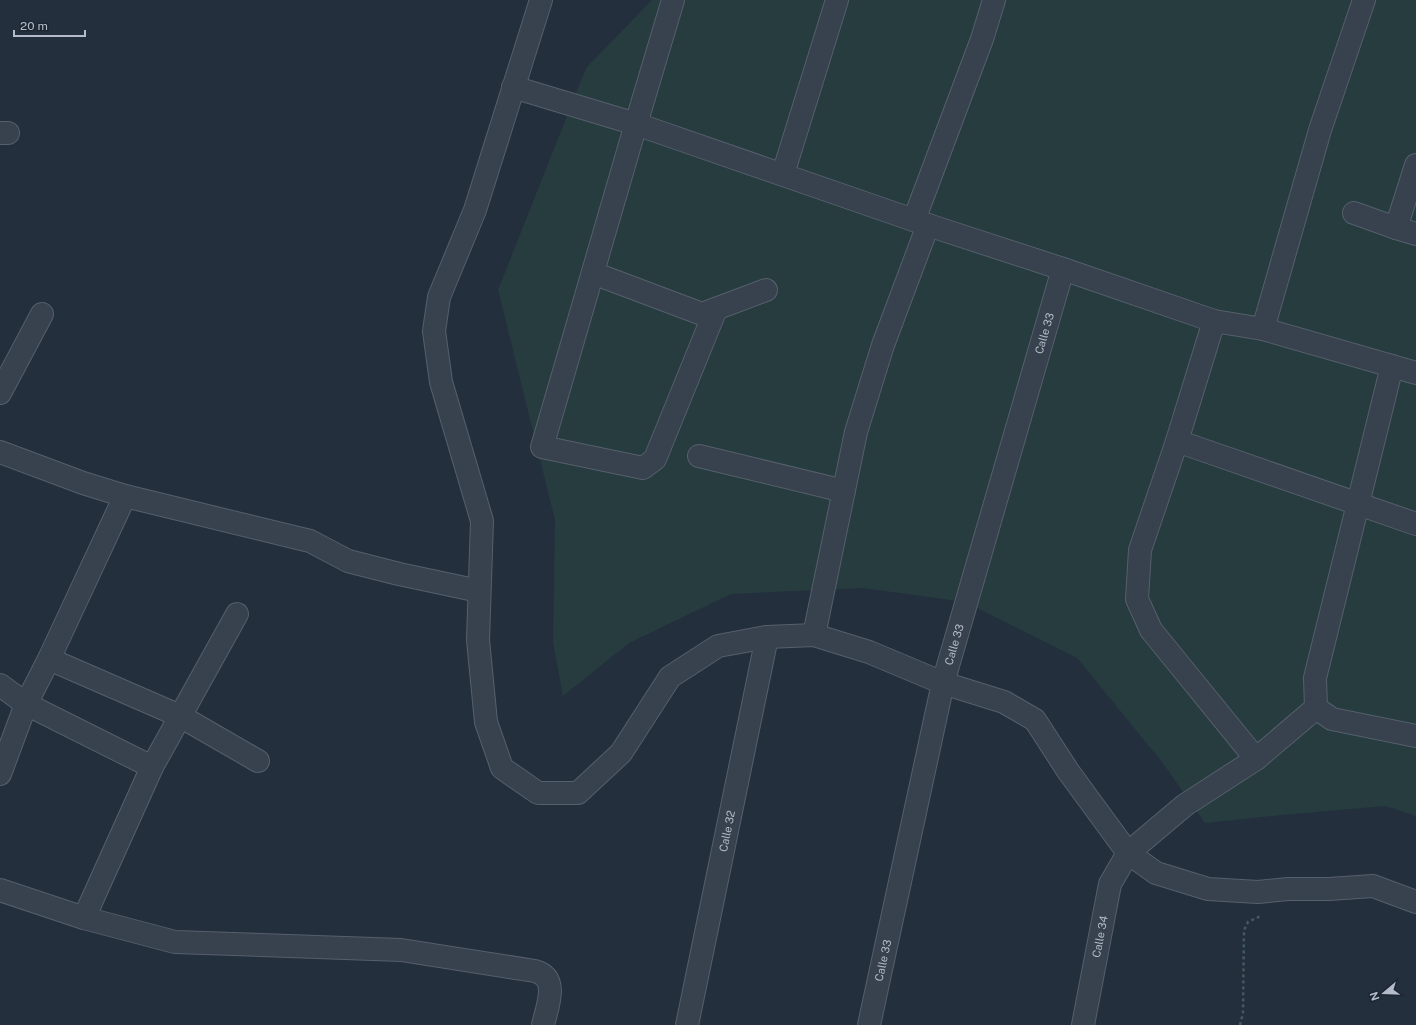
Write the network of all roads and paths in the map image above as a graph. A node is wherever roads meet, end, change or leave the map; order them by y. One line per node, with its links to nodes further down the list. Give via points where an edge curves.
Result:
1 (542, 0): 6 (street)
2 (673, 0): 7 (street)
3 (837, 0): 9 (street)
4 (994, 0): 11 (street)
5 (1364, 0): 19 (street, via 1320,130)
6 (514, 87): 7 (street); 30 (street, via 475,210 439,297 434,331 441,382 482,521)
7 (636, 124): 9 (street); 14 (street)
8 (1416, 165): 12 (street)
9 (783, 174): 11 (street)
10 (1354, 213): 12 (street)
11 (921, 222): 13 (street); 26 (street, via 856,432)
12 (1406, 231)
13 (1063, 269): 18 (street); 35 (street, Calle 33)
14 (593, 273): 16 (street, via 702,314); 16 (street, via 542,447 643,468 655,459)
15 (766, 290): 16 (street)
16 (716, 309)
17 (42, 314): 22 (street)
18 (1214, 322): 19 (street); 23 (street)
19 (1263, 329): 20 (street)
20 (1392, 366): 21 (street); 28 (street)
21 (1416, 373)
22 (1, 387)
23 (1177, 441): 28 (street); 41 (street, via 1140,550 1137,599 1151,630)
24 (0, 452): 27 (street)
25 (699, 456): 26 (street)
26 (844, 491): 32 (street)
27 (125, 496): 30 (street, via 310,541 348,561); 34 (street)
28 (1358, 504): 29 (street); 38 (street, via 1315,678)
29 (1416, 524)
30 (480, 592): 33 (street, via 478,640 486,722 502,768 538,793 578,793 621,753 670,677 718,646)
31 (237, 614): 39 (street)
32 (814, 635): 33 (street); 35 (street, via 869,652)
33 (767, 636): 51 (street, Calle 32)
34 (49, 659): 37 (street); 39 (street)
35 (943, 683): 45 (street, via 1004,702 1035,720 1068,771); 52 (street, Calle 33)
36 (0, 685): 37 (street)
37 (26, 704): 43 (street); 44 (street)
38 (1316, 708): 40 (street, via 1332,719); 41 (street, Calle 34)
39 (180, 716): 42 (street); 43 (street)
40 (1416, 736)
41 (1256, 759): 45 (street, Calle 34, via 1185,805)
42 (258, 762)
43 (152, 767): 49 (street)
44 (0, 774)
45 (1128, 853): 47 (street, via 1156,873 1208,889 1258,892 1373,886); 53 (street, Calle 34, via 1110,884)
46 (0, 890): 49 (street)
47 (1416, 902)
48 (1264, 915): 54 (path, via 1248,922 1244,930 1243,1013)
49 (84, 918): 50 (street, via 175,942 401,950 535,971 547,978 551,988)
50 (543, 1025)
51 (687, 1025)
52 (869, 1025)
53 (1083, 1025)
54 (1240, 1025)

